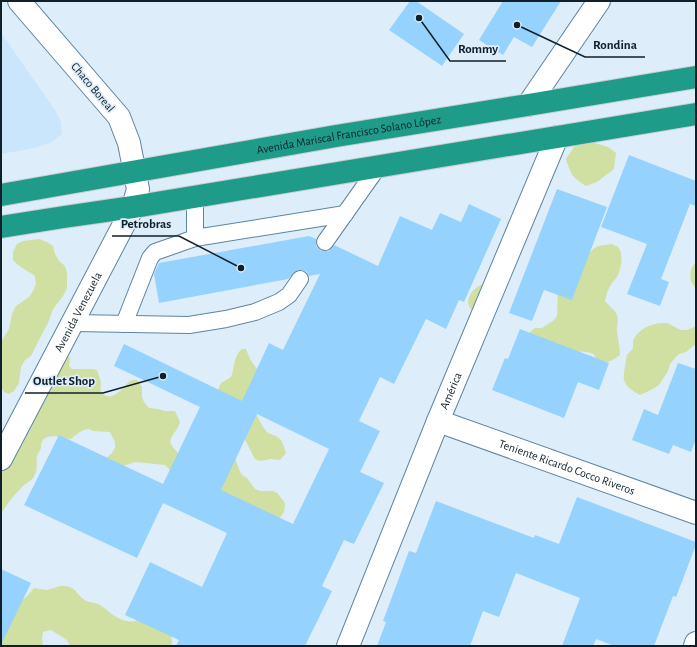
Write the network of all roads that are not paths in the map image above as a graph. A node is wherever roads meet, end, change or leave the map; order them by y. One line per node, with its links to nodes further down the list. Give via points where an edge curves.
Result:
1 (19, 1): 8 (street, Chaco Boreal, via 119,117 129,144)
2 (599, 1): 4 (street)
3 (696, 77): 4 (highway, Avenida Mariscal Francisco Solano López)
4 (528, 105): 8 (highway, Avenida Mariscal Francisco Solano López, via 336,136)
5 (696, 114): 6 (highway, Avenida Mariscal Francisco Solano López)
6 (557, 137): 7 (highway, Avenida Mariscal Francisco Solano López); 18 (street, América)
7 (378, 167): 10 (highway, Avenida Mariscal Francisco Solano López); 11 (lane)
8 (135, 189): 9 (highway, Avenida Mariscal Francisco Solano López); 10 (highway, Avenida Mariscal Francisco Solano López); 12 (highway, Avenida Mariscal Francisco Solano López); 16 (street, Avenida Venezuela)
9 (1, 195)
10 (195, 197): 13 (lane)
11 (345, 214): 13 (lane); 14 (lane)
12 (1, 227)
13 (194, 238): 17 (lane, via 155,252 150,258)
14 (325, 242)
15 (300, 279): 17 (lane, via 289,295 279,302 233,318 189,325)
16 (73, 323): 17 (lane); 19 (street, Avenida Venezuela)
17 (124, 324)
18 (438, 421): 20 (street, Teniente Ricardo Cocco Riveros); 22 (street, América)
19 (1, 459)
20 (696, 513)
21 (696, 643): 23 (street)
22 (348, 646)
23 (695, 646)

